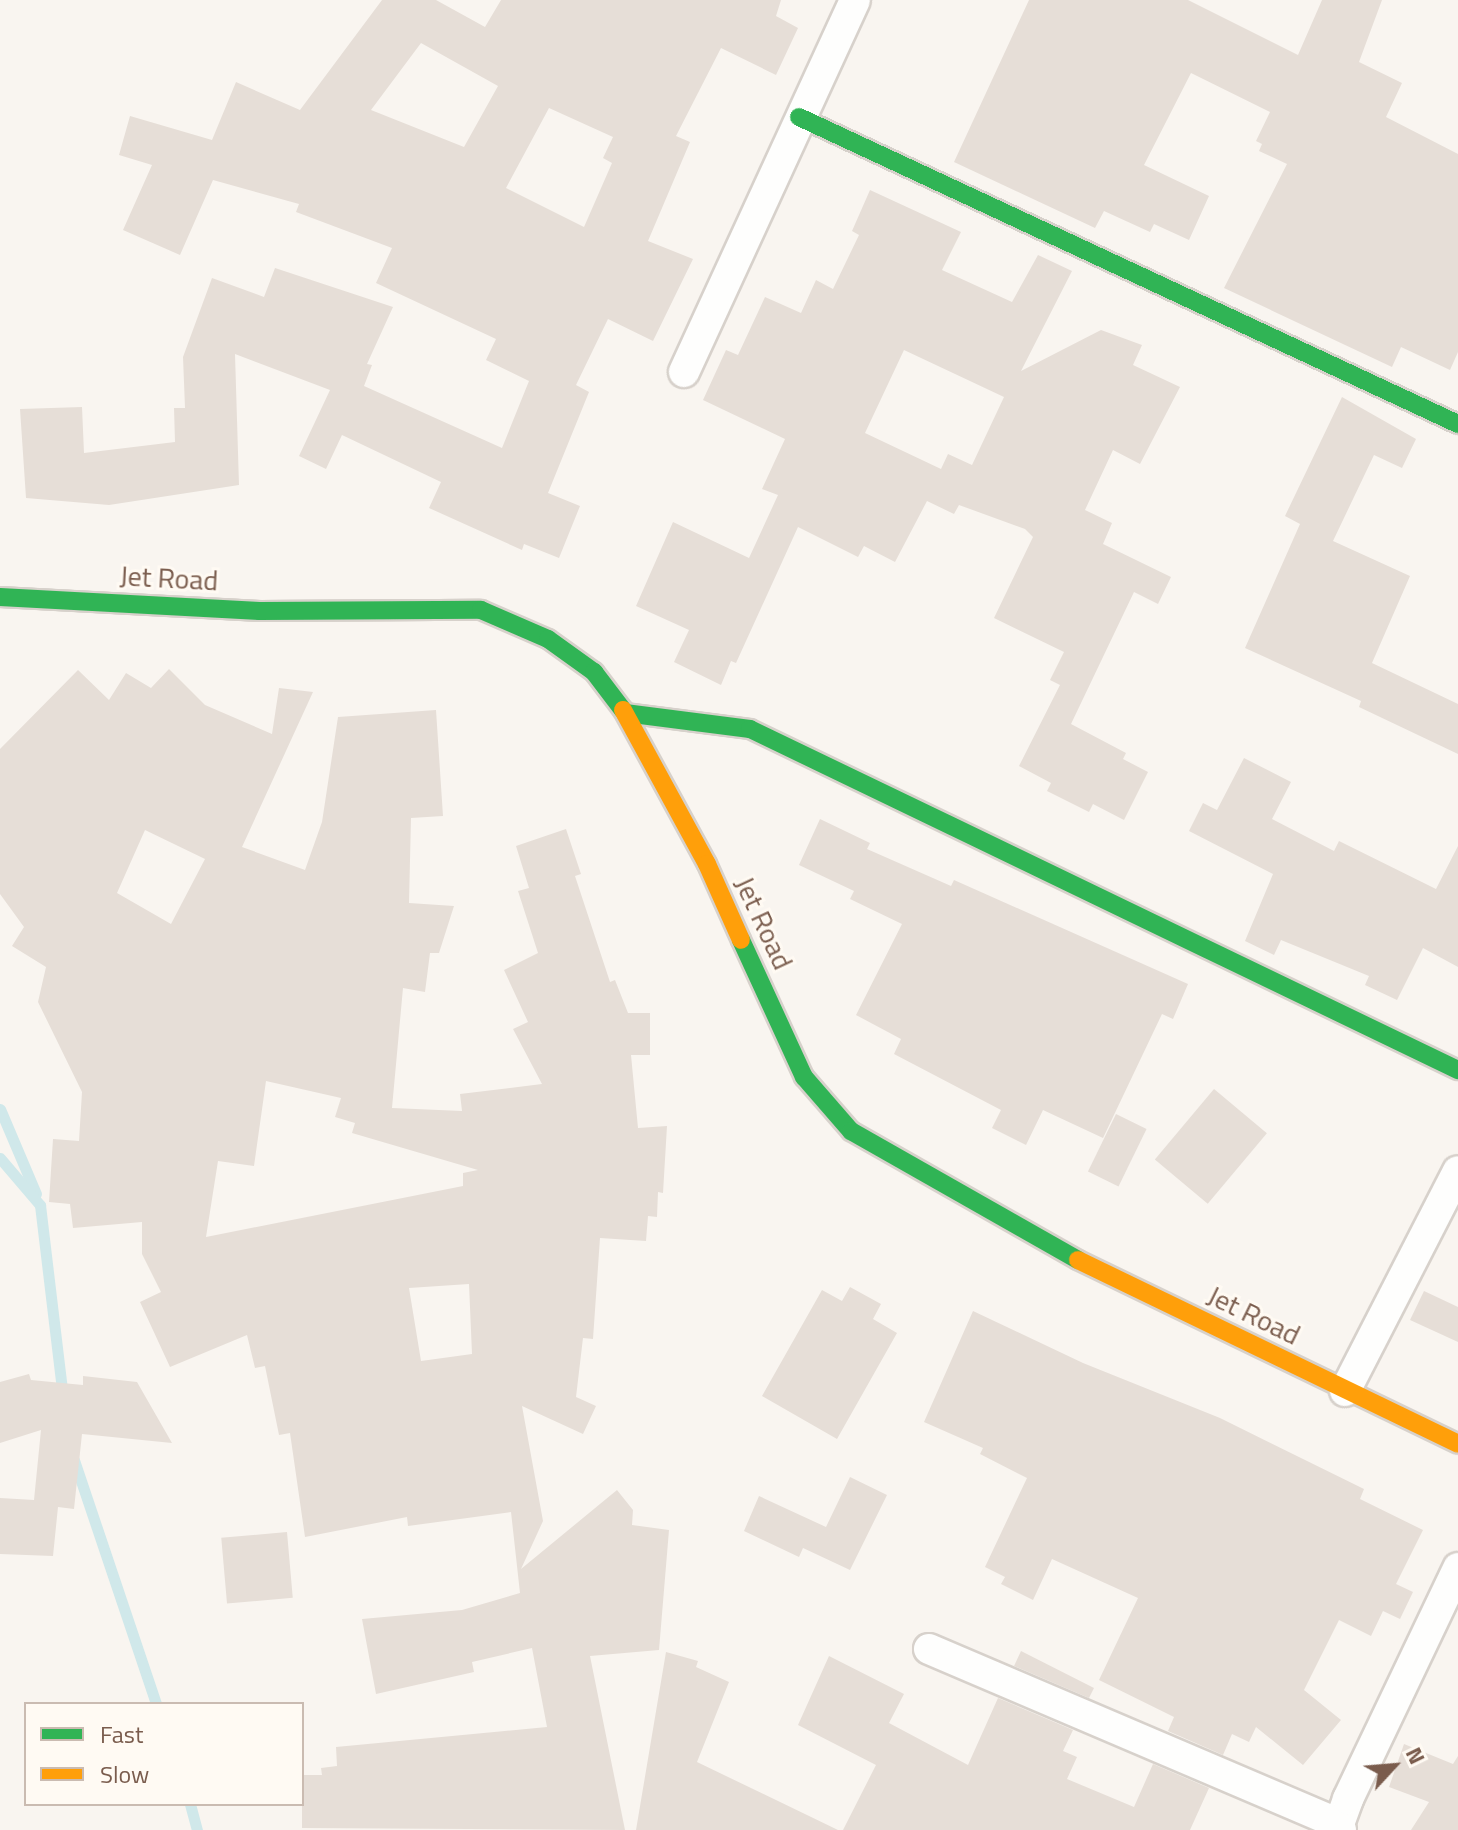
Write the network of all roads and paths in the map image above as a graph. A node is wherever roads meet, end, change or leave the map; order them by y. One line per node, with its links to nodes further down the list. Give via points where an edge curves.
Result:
1 (855, 0): 2 (street)
2 (799, 117): 3 (street); 4 (main road)
3 (684, 372)
4 (1458, 424)
5 (0, 597): 6 (main road, Jet Road, via 260,611 481,610 548,639 594,672)
6 (625, 713): 7 (main road, via 750,729); 9 (main road, Jet Road, via 707,864 804,1077 851,1131 1043,1243)
7 (1458, 1070)
8 (1458, 1171): 9 (street)
9 (1345, 1391): 10 (main road, Jet Road)
10 (1458, 1444)
11 (1458, 1568): 13 (street)
12 (929, 1649): 13 (street)
13 (1339, 1828)

